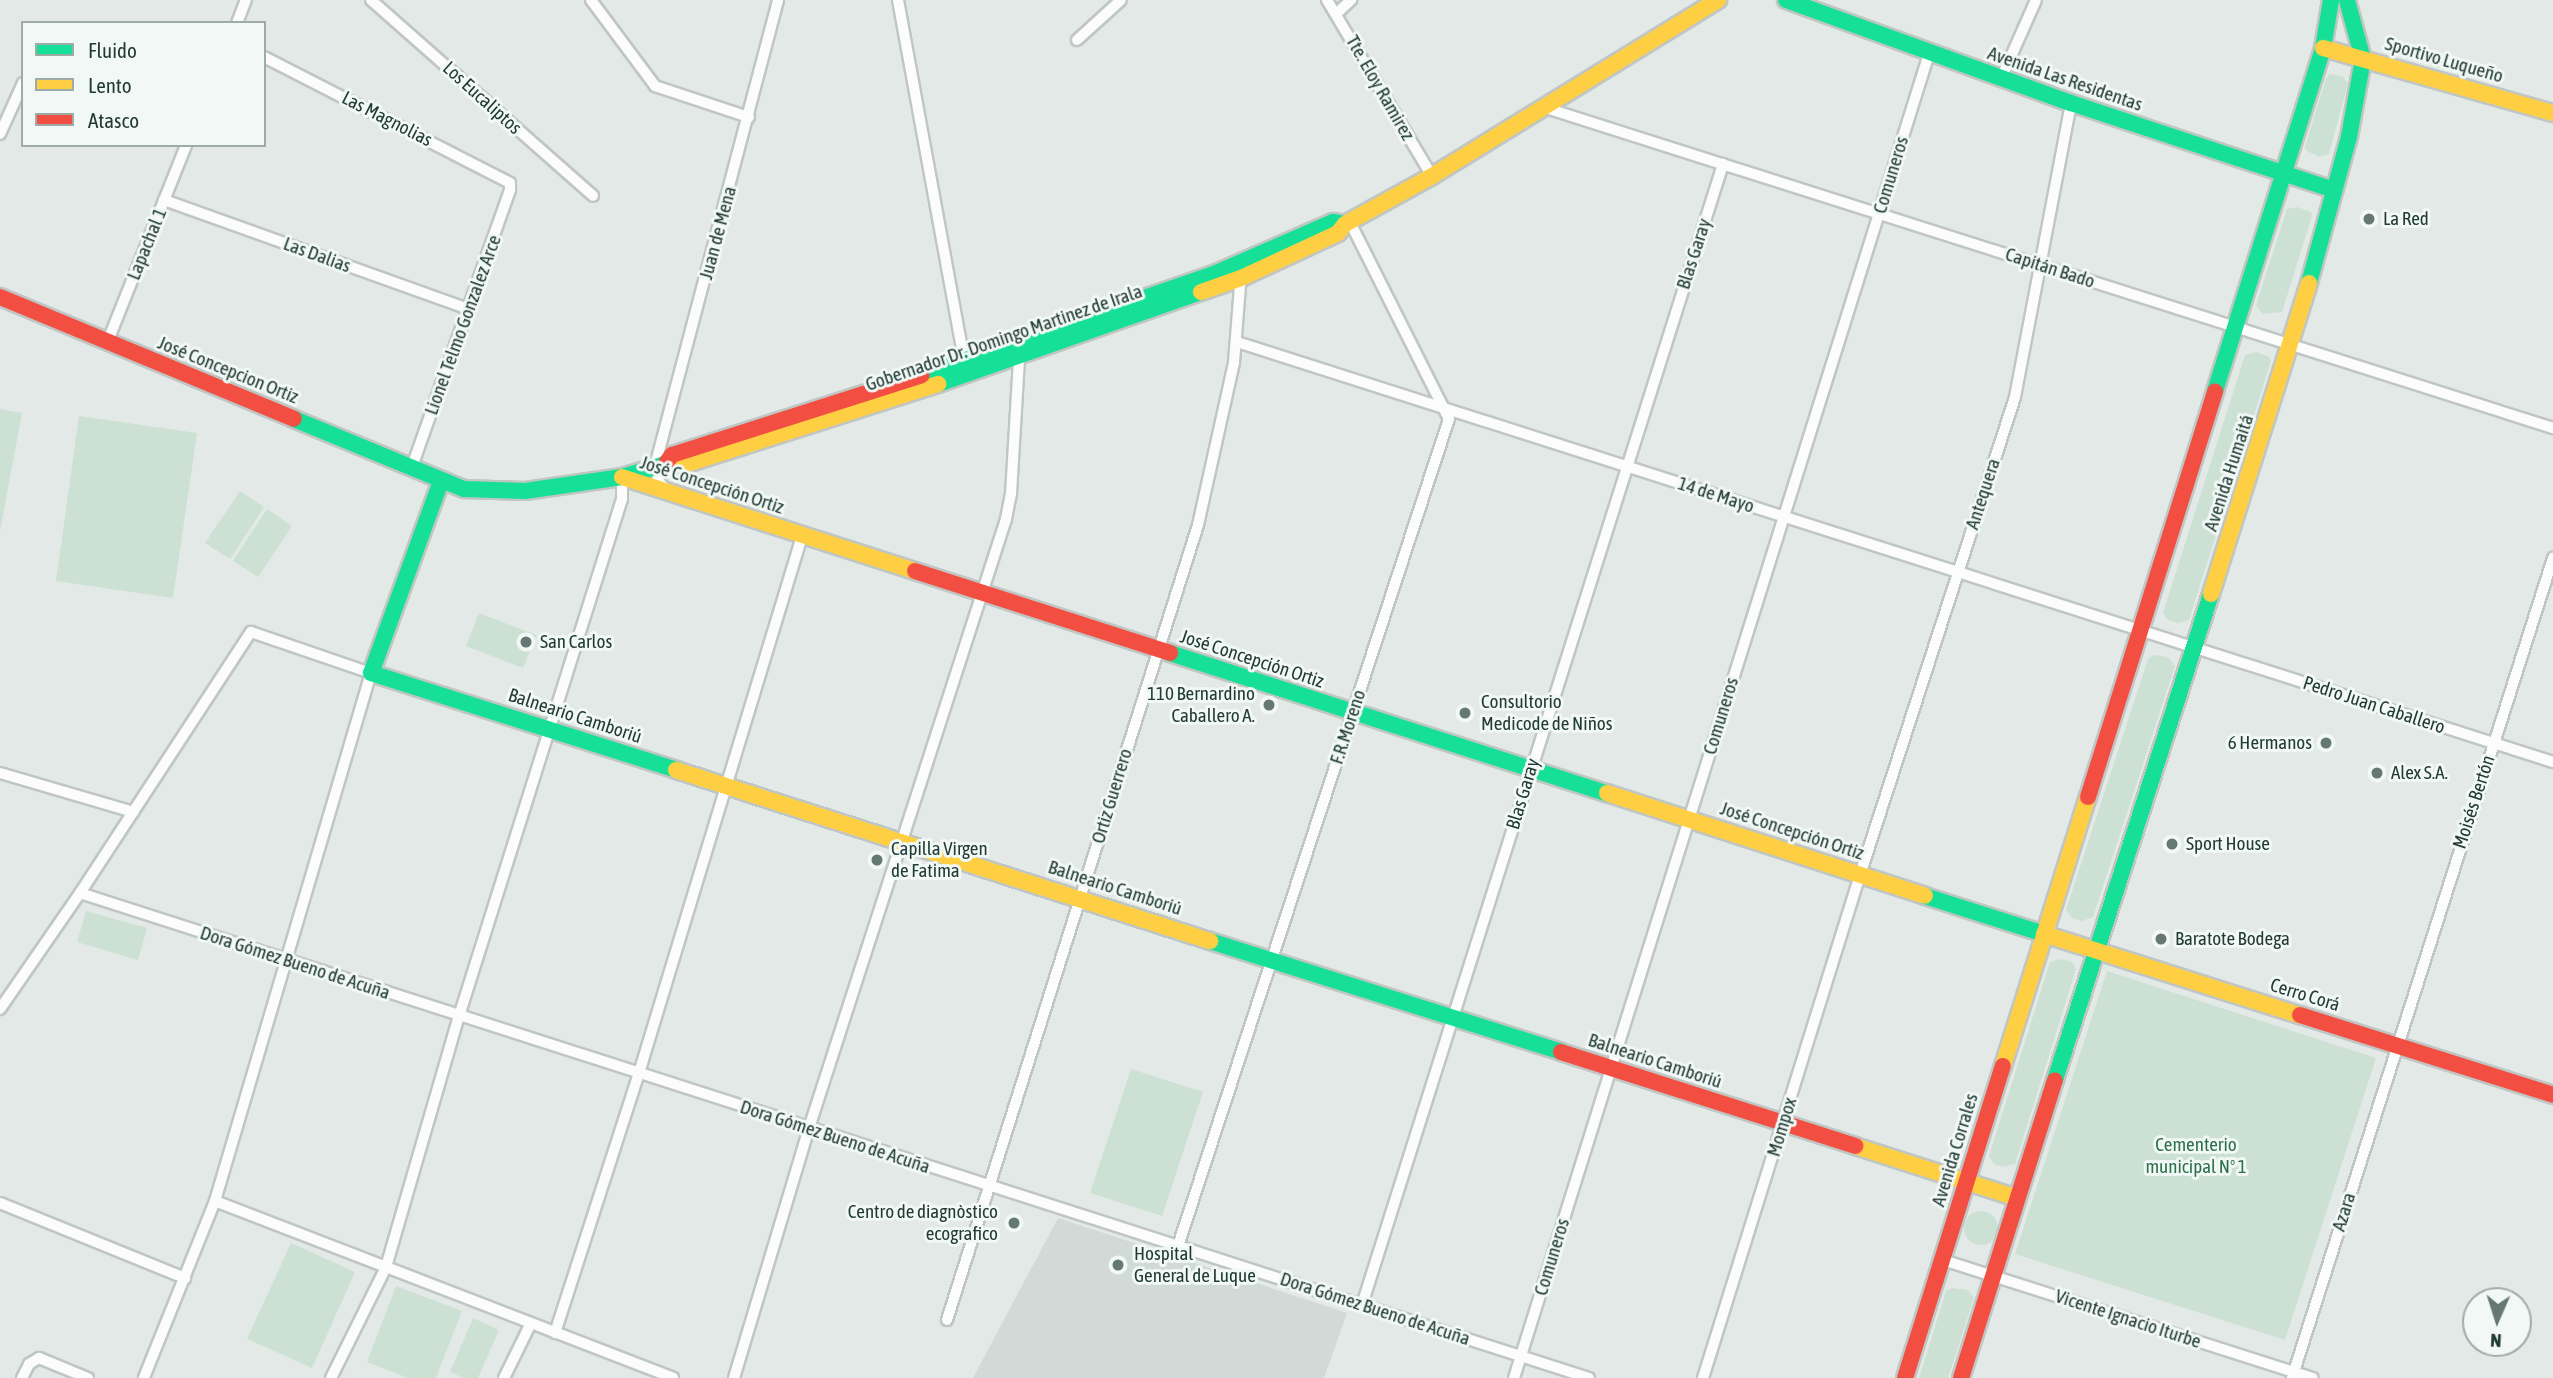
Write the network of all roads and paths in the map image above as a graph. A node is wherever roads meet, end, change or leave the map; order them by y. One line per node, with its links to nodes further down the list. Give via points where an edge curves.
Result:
1 (246, 0): 15 (street)
2 (371, 0): 34 (street, Los Eucaliptos)
3 (591, 0): 26 (street, via 655,86)
4 (778, 0): 26 (street, Juan de Mena)
5 (898, 0): 47 (street)
6 (1121, 0): 16 (street)
7 (1328, 0): 14 (street, Tte. Eloy Ramirez)
8 (1351, 0): 14 (street)
9 (1718, 0): 24 (street, Gobernador Dr. Domingo Martinez de Irala)
10 (1786, 0): 18 (street, Avenida Las Residentas)
11 (2036, 0): 21 (street)
12 (2331, 0): 17 (street, Avenida Humaitá)
13 (2347, 0): 20 (street, Avenida Humaitá)
14 (1336, 15): 31 (street, Tte. Eloy Ramirez)
15 (238, 21)
16 (1077, 40)
17 (2323, 48): 20 (street, Sportivo Luqueño); 30 (street, Avenida Humaitá)
18 (1929, 54): 21 (street, Avenida Las Residentas); 36 (street, Comuneros)
19 (266, 58): 32 (street, Las Magnolias)
20 (2363, 59): 25 (street, Sportivo Luqueño); 33 (street, Avenida Humaitá)
21 (2001, 79): 23 (street, Avenida Las Residentas)
22 (21, 87): 27 (street)
23 (2071, 103): 30 (street, Avenida Las Residentas); 38 (street, Antequera)
24 (1546, 107): 29 (street, Capitán Bado); 31 (street, Gobernador Dr. Domingo Martinez de Irala)
25 (2553, 113)
26 (749, 117): 50 (street, Juan de Mena)
27 (0, 134)
28 (185, 147): 35 (street, Lapachal 1)
29 (1723, 164): 36 (street, Capitán Bado); 51 (street, Blas Garay)
30 (2281, 174): 33 (street, Avenida Las Residentas); 42 (street, Avenida Humaitá)
31 (1432, 176): 37 (street, Gobernador Dr. Domingo Martinez de Irala)
32 (509, 181): 41 (street, Lionel Telmo Gonzalez Arce, via 510,190)
33 (2334, 190): 45 (street, Avenida Humaitá)
34 (593, 196)
35 (164, 200): 41 (street, Las Dalias); 44 (street, Lapachal 1)
36 (1879, 214): 38 (street, Capitán Bado); 56 (street, Comuneros)
37 (1348, 223): 39 (street, Gobernador Dr. Domingo Martinez de Irala, via 1333,222); 48 (street)
38 (2041, 265): 42 (street, Capitán Bado); 59 (street, Antequera, via 2015,397)
39 (1240, 271): 43 (street, Ortiz Guerrero); 46 (street, Gobernador Dr. Domingo Martinez de Irala); 47 (street, Gobernador Dr. Domingo Martinez de Irala)
40 (0, 297): 44 (street, José Concepcion Ortiz)
41 (469, 309): 52 (street, Lionel Telmo Gonzalez Arce)
42 (2235, 327): 45 (street, Capitán Bado); 61 (street, Avenida Humaitá)
43 (1237, 342): 48 (street, 14 de Mayo); 63 (street, Ortiz Guerrero, via 1198,525)
44 (107, 343): 52 (street, José Concepcion Ortiz)
45 (2292, 345): 49 (street, Capitán Bado); 62 (street, Avenida Humaitá)
46 (1019, 358): 47 (street, Gobernador Dr. Domingo Martinez de Irala); 60 (street, via 1011,494)
47 (966, 368): 50 (street, Gobernador Dr. Domingo Martinez de Irala, via 684,465)
48 (1447, 410): 51 (street, 14 de Mayo); 65 (street, F.R.Moreno, via 1449,419)
49 (2553, 428)
50 (660, 465): 53 (street, Gobernador Dr. Domingo Martinez de Irala); 55 (street, via 659,482)
51 (1627, 467): 56 (street, 14 de Mayo); 69 (street, Blas Garay)
52 (411, 469): 54 (street, José Concepcion Ortiz)
53 (622, 477): 54 (street, José Concepción Ortiz, via 498,492); 55 (street, José Concepción Ortiz); 66 (street, via 622,499)
54 (441, 481): 64 (street)
55 (675, 496): 57 (street, José Concepción Ortiz)
56 (1784, 517): 59 (street, 14 de Mayo); 73 (street, Comuneros)
57 (802, 536): 60 (street, José Concepción Ortiz); 71 (street)
58 (2553, 558): 67 (street, Moisés Bertón)
59 (1958, 572): 61 (street, 14 de Mayo); 75 (street, Antequera)
60 (983, 594): 63 (street, José Concepción Ortiz); 74 (street)
61 (2140, 630): 62 (street, 14 de Mayo); 78 (street, Avenida Humaitá)
62 (2196, 648): 67 (street, Pedro Juan Caballero); 79 (street, Avenida Humaitá)
63 (1158, 650): 65 (street, José Concepción Ortiz); 77 (street, Ortiz Guerrero)
64 (371, 673): 66 (street, Balneario Camboriú); 72 (street, Balneario Camboriú, via 251,632); 80 (street)
65 (1353, 713): 69 (street, José Concepción Ortiz); 81 (street, F.R.Moreno)
66 (547, 729): 71 (street, Balneario Camboriú); 83 (street)
67 (2493, 743): 68 (street, Pedro Juan Caballero); 85 (street, Moisés Bertón)
68 (2553, 762)
69 (1531, 770): 73 (street, José Concepción Ortiz); 84 (street, Blas Garay)
70 (0, 773): 72 (street)
71 (726, 787): 74 (street, Balneario Camboriú); 87 (street)
72 (133, 811): 76 (street)
73 (1689, 821): 75 (street, José Concepción Ortiz); 86 (street, Comuneros)
74 (903, 842): 77 (street, Balneario Camboriú); 90 (street)
75 (1860, 875): 78 (street, José Concepción Ortiz); 89 (street, Mompox)
76 (80, 894): 80 (street, Dora Gómez Bueno de Acuña); 82 (street)
77 (1079, 899): 81 (street, Balneario Camboriú); 92 (street, Ortiz Guerrero)
78 (2044, 934): 79 (street, Cerro Corá); 91 (street, Avenida Corrales)
79 (2095, 951): 85 (street, Cerro Corá); 93 (street)
80 (286, 960): 83 (street, Dora Gómez Bueno de Acuña); 94 (street)
81 (1272, 961): 84 (street, Balneario Camboriú); 96 (street, F.R.Moreno)
82 (0, 1009)
83 (459, 1016): 87 (street, Dora Gómez Bueno de Acuña); 98 (street)
84 (1452, 1018): 86 (street, Balneario Camboriú); 101 (street, Blas Garay)
85 (2396, 1046): 88 (street, Cerro Corá); 106 (street, Azara)
86 (1610, 1068): 89 (street, Balneario Camboriú); 105 (street, Comuneros)
87 (639, 1073): 90 (street, Dora Gómez Bueno de Acuña); 104 (street)
88 (2553, 1096)
89 (1783, 1123): 91 (street, Balneario Camboriú); 116 (street, Mompox)
90 (809, 1128): 92 (street, Dora Gómez Bueno de Acuña); 113 (street)
91 (1967, 1182): 93 (street, Balneario Camboriú); 97 (street, Avenida Corrales)
92 (989, 1187): 96 (street, Dora Gómez Bueno de Acuña); 102 (street, Ortiz Guerrero)
93 (2017, 1198): 99 (street)
94 (215, 1201): 98 (street); 100 (street)
95 (1, 1203): 100 (street)
96 (1178, 1246): 101 (street, Dora Gómez Bueno de Acuña)
97 (1943, 1261): 99 (street, Vicente Ignacio Iturbe); 117 (street, Avenida Corrales)
98 (386, 1267): 103 (street); 110 (street)
99 (1993, 1276): 106 (street, Vicente Ignacio Iturbe); 118 (street)
100 (185, 1278): 109 (street)
101 (1362, 1305): 105 (street, Dora Gómez Bueno de Acuña)
102 (947, 1320)
103 (531, 1323): 104 (street); 111 (street)
104 (555, 1333): 112 (street)
105 (1521, 1356): 114 (street, Comuneros); 115 (street, Dora Gómez Bueno de Acuña)
106 (2293, 1375): 119 (street, Vicente Ignacio Iturbe)
107 (22, 1378): 108 (street, via 38,1358)
108 (88, 1378)
109 (144, 1378)
110 (331, 1378)
111 (505, 1378)
112 (673, 1378)
113 (734, 1378)
114 (1514, 1378)
115 (1589, 1378)
116 (1703, 1378)
117 (1905, 1378)
118 (1961, 1378)
119 (2313, 1378)

